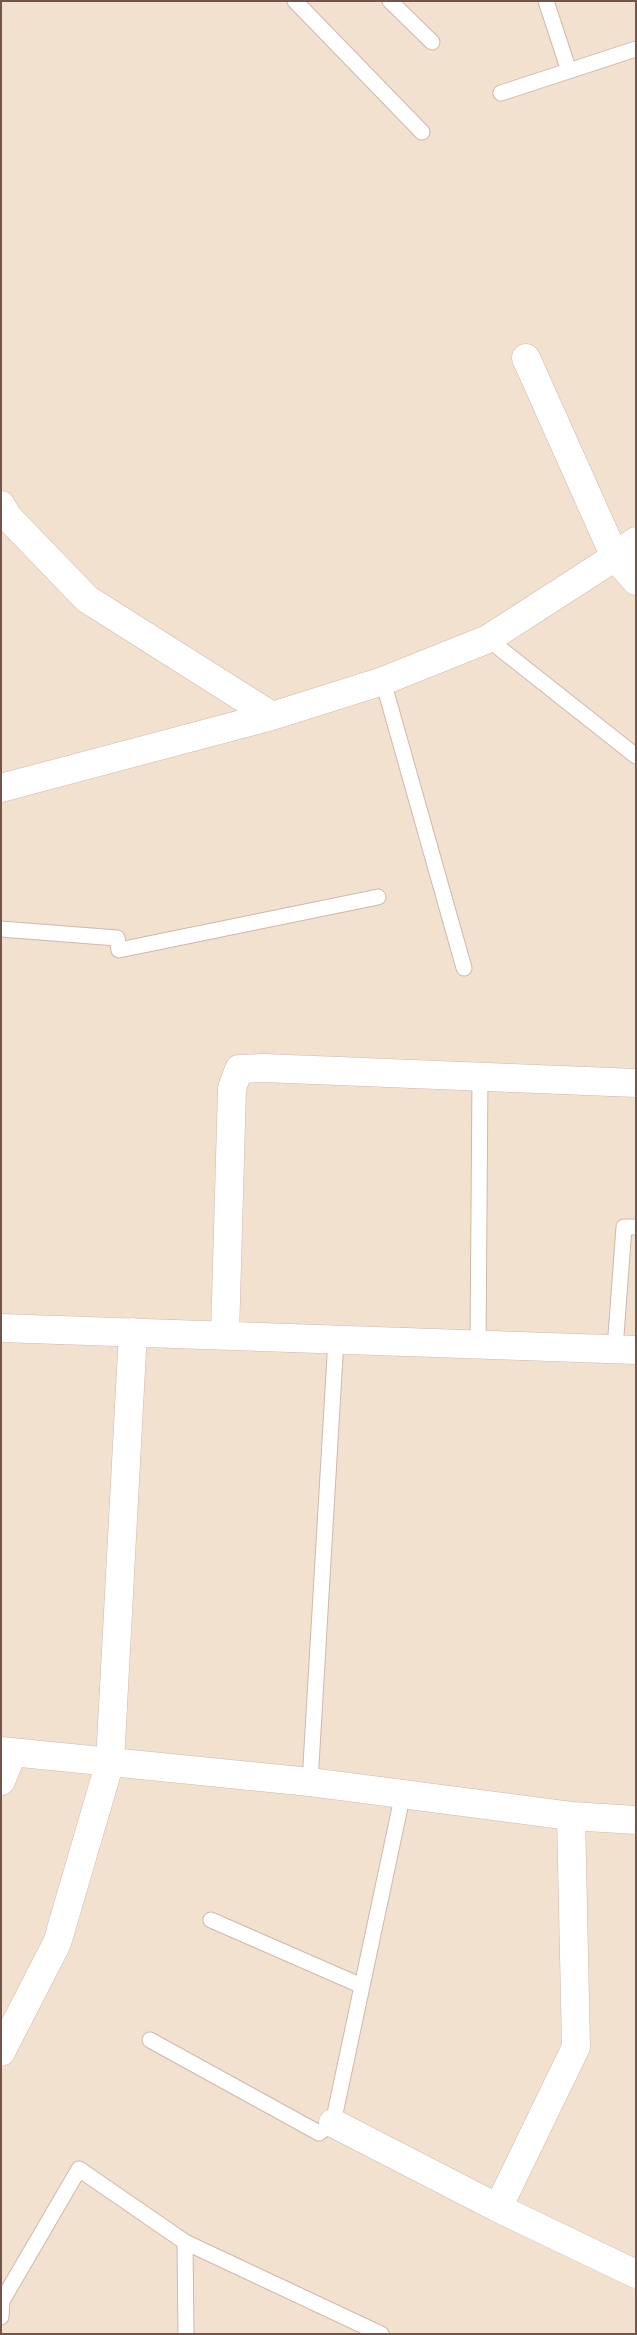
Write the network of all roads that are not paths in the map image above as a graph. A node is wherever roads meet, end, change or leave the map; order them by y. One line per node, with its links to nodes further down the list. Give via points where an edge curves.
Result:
1 (295, 1): 8 (lane)
2 (390, 1): 4 (lane)
3 (546, 1): 6 (lane)
4 (432, 42)
5 (636, 49): 6 (lane)
6 (568, 71): 7 (lane)
7 (501, 93)
8 (422, 132)
9 (526, 358): 12 (street)
10 (1, 505): 16 (street, via 87,599)
11 (636, 540): 12 (street)
12 (615, 557): 13 (street); 14 (street)
13 (636, 580)
14 (488, 639): 15 (street); 17 (lane)
15 (383, 682): 16 (street); 21 (lane)
16 (272, 716): 18 (street)
17 (636, 756)
18 (1, 788)
19 (378, 897): 20 (lane, via 119,950 118,938)
20 (1, 928)
21 (464, 968)
22 (480, 1076): 23 (street); 27 (street, via 239,1069 232,1088); 29 (lane)
23 (636, 1083)
24 (636, 1227): 30 (lane, via 624,1227)
25 (1, 1328): 26 (street)
26 (133, 1332): 27 (street); 32 (street)
27 (225, 1335): 28 (street)
28 (336, 1339): 29 (street); 34 (lane)
29 (478, 1344): 30 (street)
30 (625, 1350)
31 (7, 1752): 32 (street); 33 (street)
32 (110, 1762): 34 (street); 41 (street, via 56,1943)
33 (1, 1781)
34 (310, 1782): 35 (street)
35 (403, 1793): 36 (street); 39 (lane)
36 (571, 1816): 37 (street); 43 (street, via 576,2047)
37 (636, 1820)
38 (211, 1920): 39 (lane)
39 (362, 1986): 42 (lane)
40 (150, 2040): 42 (lane, via 319,2133)
41 (1, 2052)
42 (333, 2123): 43 (street)
43 (498, 2208): 45 (street)
44 (185, 2242): 46 (lane, via 79,2169 2,2301); 47 (lane); 48 (lane)
45 (636, 2274)
46 (1, 2317)
47 (186, 2334)
48 (380, 2334)

